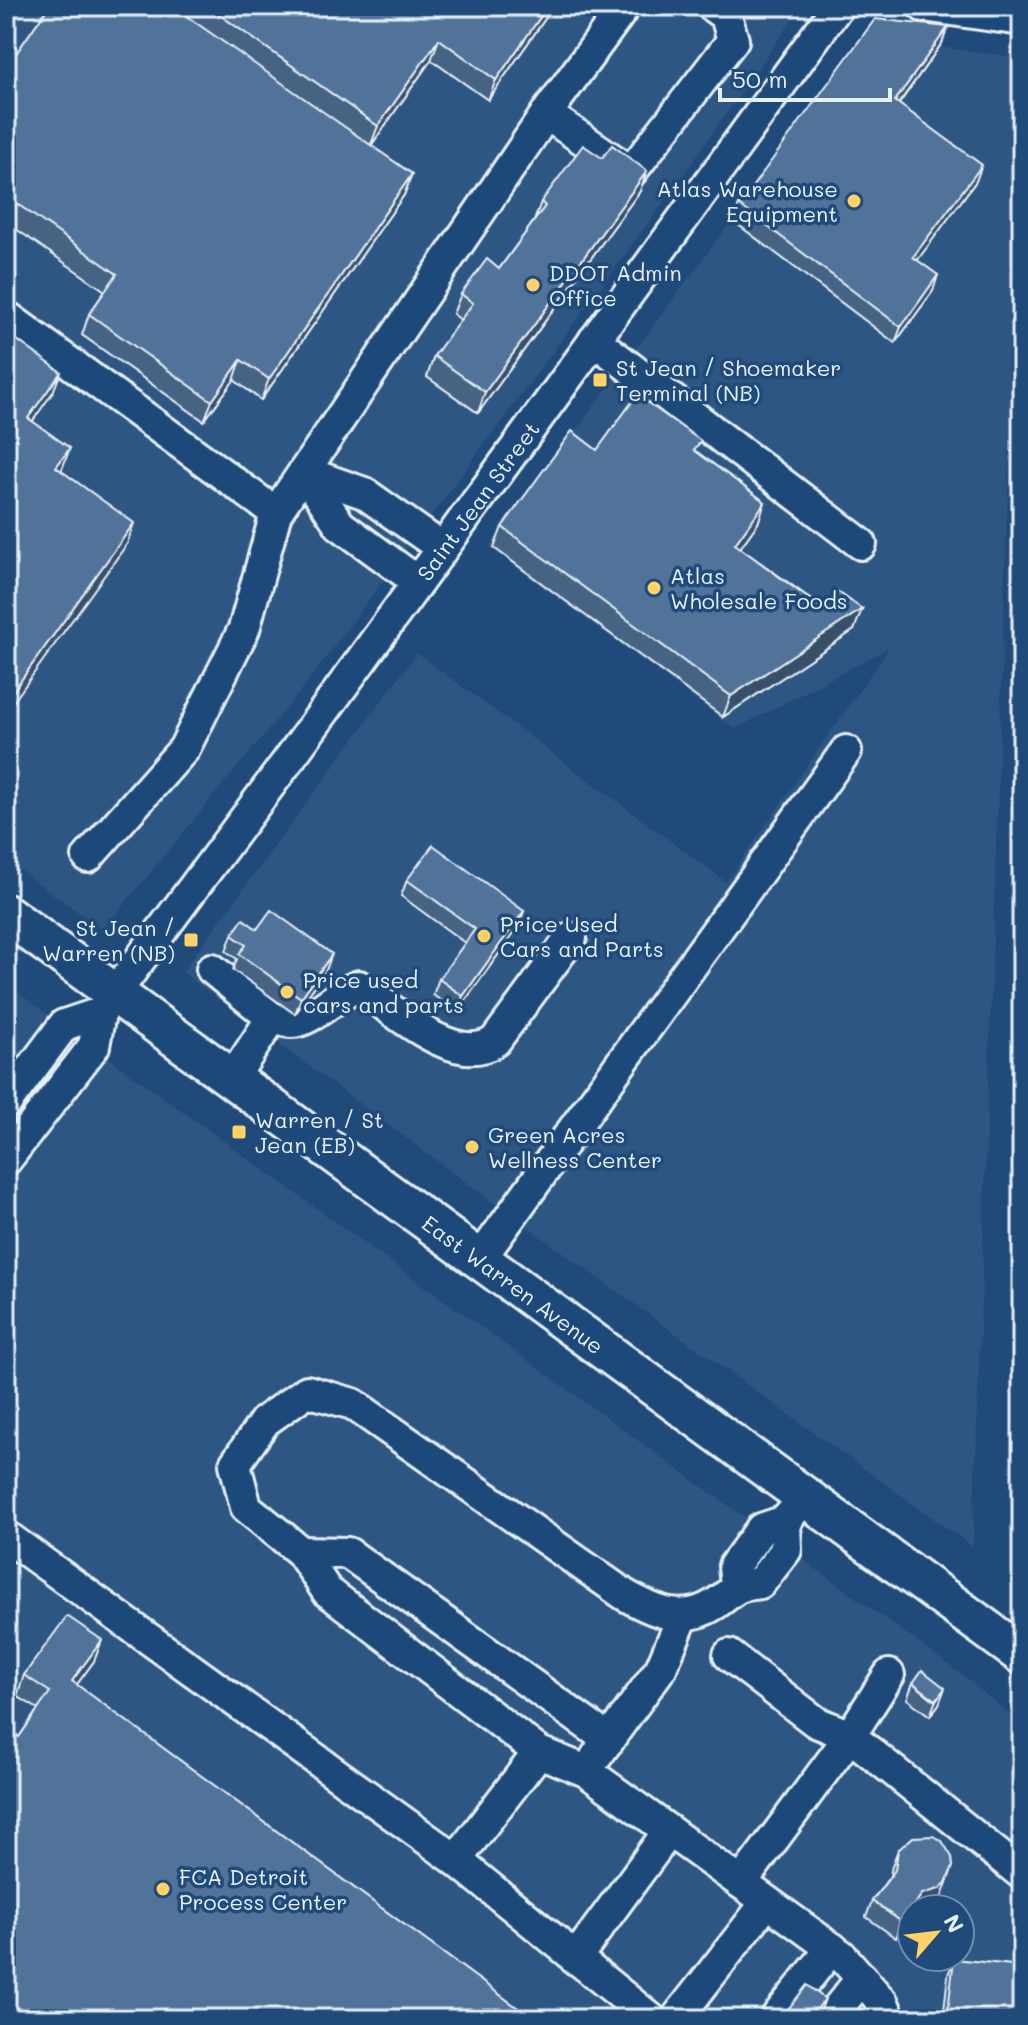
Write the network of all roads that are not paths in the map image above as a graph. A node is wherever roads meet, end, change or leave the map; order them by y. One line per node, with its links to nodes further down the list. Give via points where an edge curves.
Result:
1 (625, 6): 6 (street)
2 (712, 6): 6 (street, via 726,16 733,40 631,172)
3 (838, 6): 8 (street, Saint Jean Street)
4 (923, 6): 5 (street)
5 (1022, 20)
6 (546, 114): 9 (street)
7 (6, 316): 10 (street)
8 (594, 340): 11 (street); 12 (street, Saint Jean Street)
9 (304, 472): 10 (street); 12 (street, via 364,493); 13 (street, via 340,525)
10 (276, 513): 15 (street, via 244,629 184,749)
11 (861, 544)
12 (442, 548): 13 (street, Saint Jean Street)
13 (418, 582): 19 (street, Saint Jean Street)
14 (846, 751): 24 (street)
15 (88, 857)
16 (6, 914): 19 (main road, East Warren Avenue)
17 (571, 938): 20 (street, via 486,1047 467,1050 439,1041 359,986 302,1021)
18 (212, 969): 20 (street)
19 (107, 1003): 21 (main road, East Warren Avenue); 22 (street, via 64,1025); 23 (street, via 94,1046)
20 (272, 1018): 21 (street)
21 (232, 1079): 24 (main road, East Warren Avenue)
22 (6, 1103)
23 (6, 1160)
24 (480, 1259): 25 (main road, East Warren Avenue)
25 (795, 1509): 28 (street, via 786,1550 760,1583 736,1586 713,1605); 30 (main road, East Warren Avenue)
26 (6, 1536): 37 (street)
27 (301, 1552): 28 (street, via 246,1507 235,1464 265,1421 307,1391 353,1404 625,1595 667,1615); 33 (street, via 348,1553); 34 (street, via 327,1591)
28 (683, 1616): 33 (street, via 661,1668)
29 (729, 1655): 32 (street, via 816,1722)
30 (1022, 1655)
31 (889, 1675): 32 (street)
32 (850, 1736): 38 (street); 39 (street)
33 (609, 1740): 35 (street)
34 (539, 1752): 35 (street); 37 (street)
35 (586, 1771): 36 (street)
36 (669, 1831): 39 (street); 42 (street)
37 (456, 1860): 42 (street)
38 (1022, 1874)
39 (741, 1883): 40 (street)
40 (767, 1902): 41 (street); 45 (street)
41 (832, 1948): 43 (street); 46 (street)
42 (575, 1959): 44 (street)
43 (862, 1978): 47 (street); 48 (street)
44 (651, 2019)
45 (676, 2019)
46 (775, 2019)
47 (829, 2019)
48 (890, 2019)

